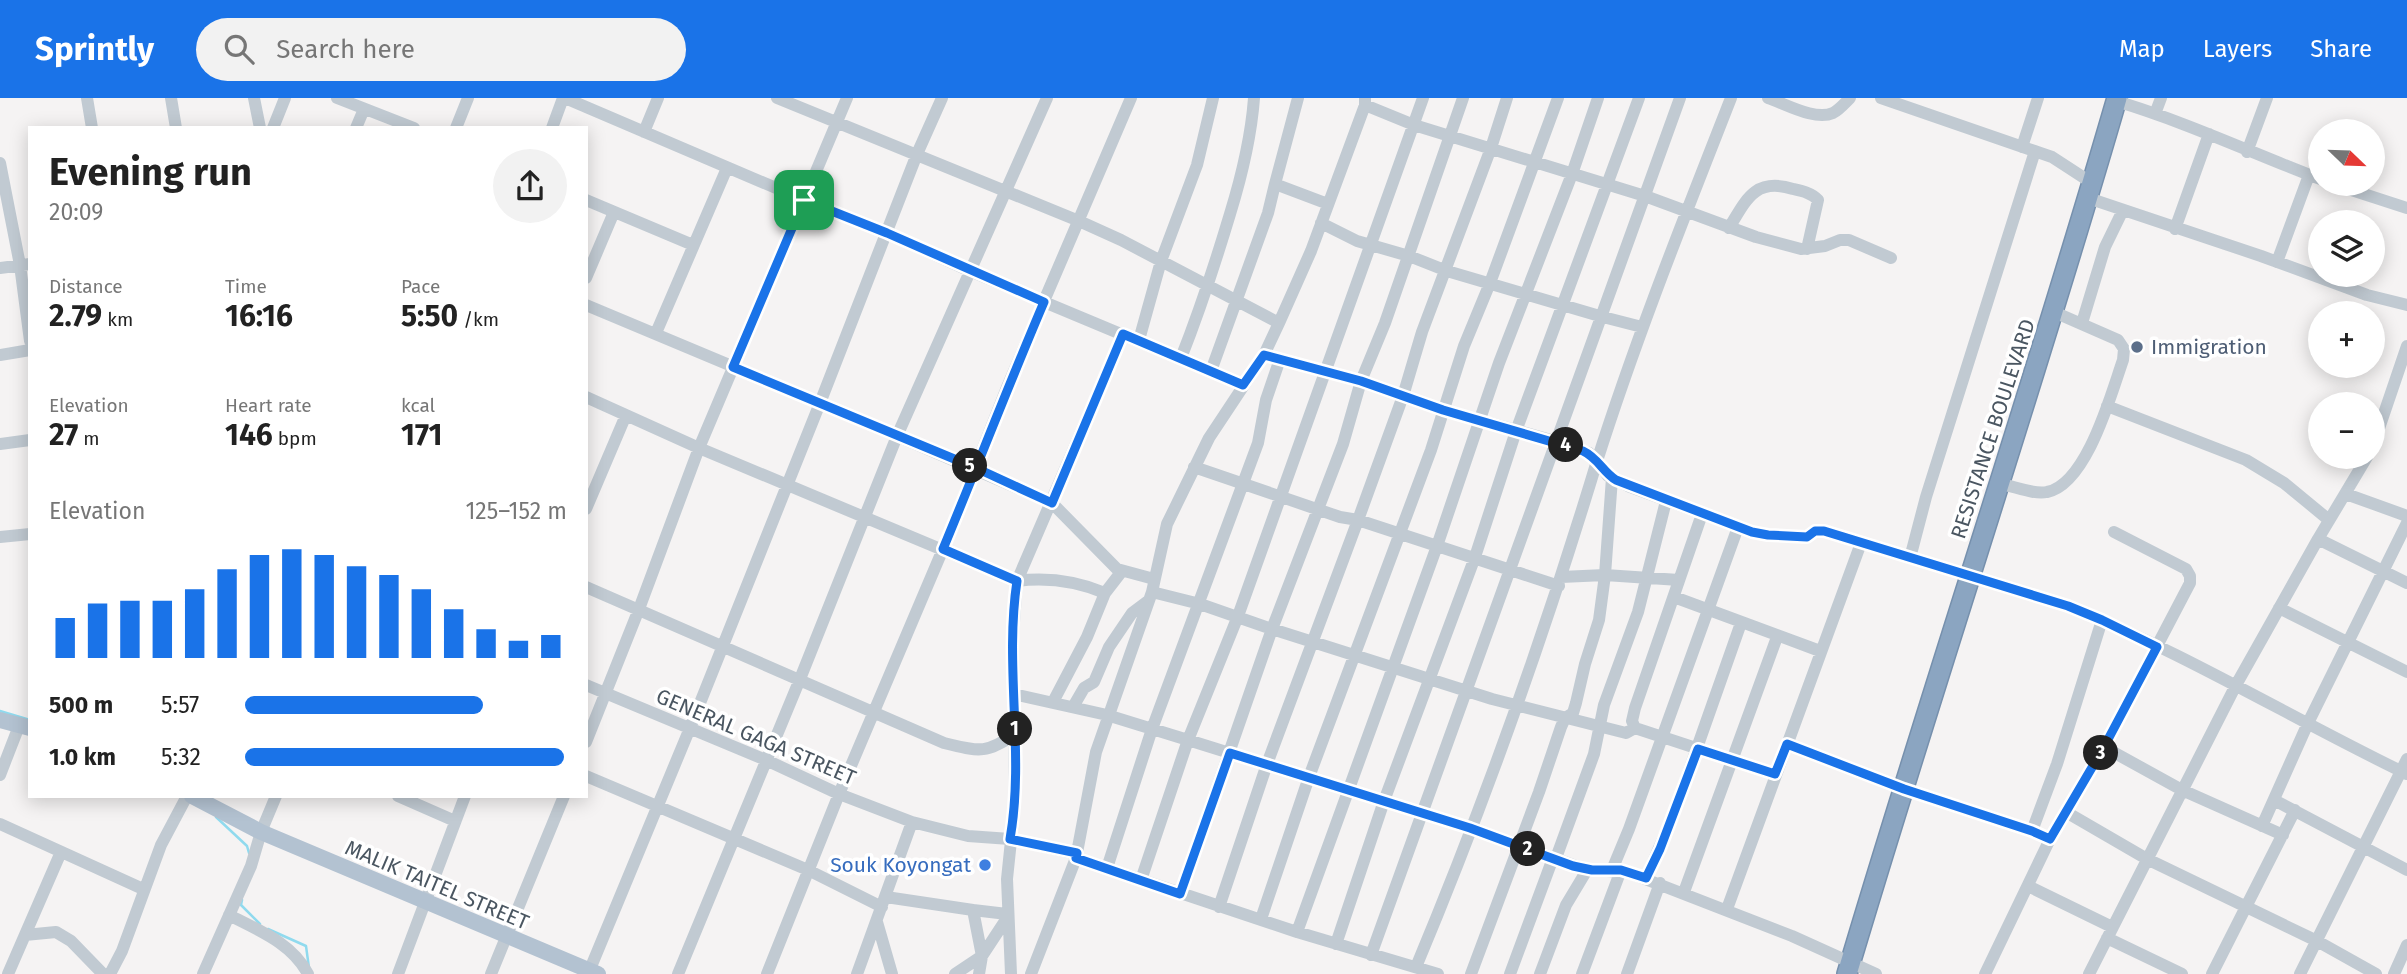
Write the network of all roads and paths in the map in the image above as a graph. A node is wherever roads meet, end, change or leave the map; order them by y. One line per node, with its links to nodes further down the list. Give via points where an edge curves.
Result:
1 (87, 98): 37 (street)
2 (171, 98): 38 (street)
3 (254, 98): 39 (street)
4 (285, 98): 40 (street)
5 (337, 98): 33 (street)
6 (468, 98): 43 (street)
7 (564, 98): 44 (street); 45 (street)
8 (658, 98): 45 (street)
9 (777, 98): 35 (street)
10 (847, 98): 35 (street)
11 (942, 98): 52 (street)
12 (1047, 98): 61 (street)
13 (1131, 98): 72 (street)
14 (1213, 98): 82 (street, via 1197,165)
15 (1254, 98): 90 (street, via 1246,157)
16 (1298, 98): 58 (street)
17 (1423, 98): 36 (street)
18 (1463, 98): 47 (street)
19 (1507, 98): 49 (street)
20 (1558, 98): 53 (street)
21 (1598, 98): 56 (street)
22 (1639, 98): 59 (street)
23 (1680, 98): 63 (street)
24 (1731, 98): 69 (street)
25 (1769, 98): 26 (street, via 1826,115)
26 (1850, 98)
27 (1881, 98): 48 (street)
28 (2038, 98): 48 (street)
29 (2161, 98): 34 (street)
30 (2267, 98): 51 (street)
31 (2116, 100): 34 (street); 60 (highway, RESISTANCE BOULEVARD)
32 (1365, 102): 36 (street); 67 (street)
33 (364, 109): 41 (street); 42 (street)
34 (2155, 114): 46 (street)
35 (837, 122): 52 (street); 65 (street)
36 (1414, 125): 47 (street); 77 (street)
37 (92, 126)
38 (176, 126)
39 (260, 126)
40 (274, 126)
41 (357, 126)
42 (409, 126)
43 (457, 126)
44 (553, 126)
45 (644, 132): 54 (street)
46 (2209, 134): 51 (street); 75 (street)
47 (1452, 135): 49 (street); 80 (street)
48 (2022, 147): 50 (street)
49 (1492, 148): 53 (street); 87 (street)
50 (2035, 151): 60 (street, via 2063,163); 162 (street)
51 (2247, 152): 57 (street)
52 (917, 154): 61 (street); 76 (street)
53 (1535, 161): 56 (street); 89 (street)
54 (727, 168): 65 (street); 78 (street)
55 (1, 171): 84 (street)
56 (1572, 174): 59 (street); 91 (street)
57 (2308, 174)
58 (1275, 184): 67 (street); 92 (street)
59 (1609, 185): 63 (street); 94 (street)
60 (2090, 191): 70 (street); 98 (highway, RESISTANCE BOULEVARD)
61 (1006, 193): 72 (street); 86 (street)
62 (2308, 193): 83 (street)
63 (1645, 196): 69 (street); 99 (street)
64 (2370, 196): 68 (street)
65 (804, 200): 76 (street); 112 (street)
66 (588, 201): 71 (street)
67 (1328, 204): 73 (street)
68 (2407, 208)
69 (1687, 210): 74 (street); 102 (street)
70 (2123, 210): 75 (street); 101 (street, via 2102,255)
71 (614, 212): 78 (street); 88 (street)
72 (1079, 221): 82 (street); 93 (street)
73 (1321, 223): 77 (street); 100 (street)
74 (1729, 228): 79 (street); 79 (street, via 1755,191 1779,184 1818,200)
75 (2175, 229): 83 (street)
76 (887, 233): 86 (street); 120 (street)
77 (1372, 245): 80 (street); 114 (street)
78 (694, 246): 103 (street)
79 (1807, 249): 81 (street, via 1845,239)
80 (1409, 256): 87 (street); 116 (street)
81 (1891, 258)
82 (1161, 261): 90 (street); 105 (street)
83 (2277, 262): 95 (street)
84 (25, 265): 85 (street); 97 (street)
85 (0, 268)
86 (970, 271): 93 (street); 127 (street)
87 (1447, 271): 89 (street); 118 (street)
88 (588, 273)
89 (1490, 283): 91 (street); 122 (street)
90 (1209, 286): 92 (street); 110 (street)
91 (1527, 294): 94 (street); 125 (street)
92 (1237, 301): 100 (street); 113 (street)
93 (1044, 302): 104 (street); 134 (street)
94 (1564, 305): 99 (street); 126 (street)
95 (2407, 305)
96 (588, 306): 103 (street)
97 (28, 311)
98 (2054, 312): 101 (street); 139 (highway, RESISTANCE BOULEVARD)
99 (1603, 317): 102 (street); 129 (street)
100 (1279, 323): 109 (street)
101 (2082, 323): 121 (street, via 2122,344 2123,360)
102 (1642, 327): 132 (street)
103 (656, 333): 112 (street)
104 (1123, 334): 105 (street); 144 (street)
105 (1139, 340): 110 (street)
106 (2407, 346): 115 (street)
107 (28, 350): 108 (street)
108 (0, 355)
109 (1264, 355): 111 (street); 117 (street)
110 (1181, 358): 113 (street)
111 (1280, 359): 114 (street); 138 (street)
112 (733, 367): 120 (street); 131 (street)
113 (1211, 371): 117 (street)
114 (1324, 371): 116 (street); 142 (street)
115 (2402, 378): 124 (street)
116 (1361, 381): 118 (street); 145 (street)
117 (1243, 385): 133 (street)
118 (1403, 396): 122 (street); 149 (street)
119 (588, 398): 123 (street)
120 (821, 403): 127 (street); 137 (street)
121 (2107, 406): 139 (street, via 2076,469 2056,489 2045,493); 150 (street, via 2246,460 2284,483)
122 (1443, 410): 125 (street); 154 (street)
123 (626, 415): 131 (street); 140 (street)
124 (2385, 418)
125 (1480, 421): 126 (street); 159 (street)
126 (1516, 431): 129 (street); 161 (street)
127 (897, 436): 134 (street); 148 (street)
128 (28, 440): 130 (street)
129 (1558, 443): 132 (street, via 1589,453); 163 (street)
130 (0, 444)
131 (699, 448): 137 (street); 179 (street)
132 (1597, 461): 136 (street); 171 (street)
133 (1194, 467): 138 (street); 174 (street, via 1167,524)
134 (976, 468): 144 (street); 160 (street)
135 (2360, 469): 141 (street)
136 (1612, 478): 143 (street); 166 (street)
137 (787, 484): 148 (street); 189 (street)
138 (1242, 484): 142 (street); 177 (street)
139 (2000, 484): 168 (highway, RESISTANCE BOULEVARD)
140 (591, 486)
141 (2346, 494): 147 (street); 150 (street)
142 (1280, 495): 145 (street); 181 (street)
143 (1666, 501): 146 (street); 167 (street)
144 (1052, 503): 164 (street); 170 (street)
145 (1318, 509): 149 (street); 184 (street)
146 (1702, 514): 152 (street); 169 (street)
147 (2407, 516)
148 (864, 517): 160 (street); 195 (street)
149 (1358, 520): 154 (street); 186 (street)
150 (2329, 520): 157 (street)
151 (2407, 523): 165 (street)
152 (1738, 527): 158 (street, via 1784,537 1824,531); 180 (street)
153 (2114, 532): 188 (street, via 2186,569 2190,576)
154 (1399, 533): 159 (street); 191 (street)
155 (28, 534): 156 (street)
156 (0, 537)
157 (2318, 538): 165 (street); 178 (street)
158 (1861, 543): 162 (street); 190 (street)
159 (1437, 546): 161 (street); 192 (street)
160 (943, 549): 170 (street); 204 (street)
161 (1475, 557): 163 (street); 194 (street)
162 (1910, 558): 168 (street)
163 (1510, 570): 171 (street); 198 (street)
164 (1122, 571): 174 (street); 175 (street)
165 (2384, 573): 172 (street); 187 (street)
166 (1605, 575): 167 (street); 171 (street); 206 (street, via 1599,620 1576,703)
167 (1646, 576): 169 (street); 209 (street)
168 (1969, 576): 182 (street); 231 (highway, RESISTANCE BOULEVARD)
169 (1679, 580): 176 (street)
170 (1017, 581): 175 (street, via 1062,580); 200 (street)
171 (1560, 582): 202 (street)
172 (2407, 583)
173 (588, 588): 179 (street)
174 (1152, 590): 177 (street); 203 (street, via 1109,647 1094,682 1084,688); 205 (street)
175 (1105, 593): 201 (street)
176 (1674, 597): 180 (street); 212 (street, via 1635,708)
177 (1200, 604): 181 (street); 213 (street)
178 (2279, 608): 187 (street); 196 (street)
179 (639, 610): 189 (street); 199 (street)
180 (1707, 611): 183 (street); 216 (street)
181 (1238, 616): 184 (street); 217 (street)
182 (2102, 620): 188 (street); 251 (street)
183 (1741, 623): 185 (street); 220 (street)
184 (1272, 629): 186 (street); 221 (street)
185 (1777, 637): 190 (street); 223 (street)
186 (1311, 641): 191 (street); 224 (street)
187 (2348, 643): 193 (street); 208 (street)
188 (2157, 647): 196 (street); 219 (street)
189 (723, 648): 195 (street); 211 (street)
190 (1820, 651): 218 (street)
191 (1355, 654): 192 (street); 229 (street)
192 (1393, 666): 194 (street); 230 (street)
193 (2407, 672)
194 (1430, 678): 198 (street); 241 (street)
195 (800, 679): 204 (street); 222 (street)
196 (2236, 685): 208 (street); 232 (street)
197 (588, 686): 199 (street, GENERAL GAGA STREET)
198 (1467, 691): 202 (street); 245 (street)
199 (606, 693): 211 (street, GENERAL GAGA STREET); 215 (street)
200 (1013, 694): 201 (street); 214 (street)
201 (1053, 702): 203 (street)
202 (1518, 704): 206 (street); 250 (street)
203 (1073, 707): 205 (street)
204 (874, 711): 214 (street, via 944,743 978,750 995,747); 233 (street)
205 (1107, 715): 213 (street); 260 (street, via 1090,775)
206 (1565, 718): 209 (street); 257 (street)
207 (0, 720): 210 (main road)
208 (2308, 723): 225 (street); 240 (street)
209 (1598, 725): 212 (street, via 1626,733); 261 (street, via 1590,767)
210 (24, 727): 227 (street)
211 (690, 728): 222 (street, GENERAL GAGA STREET); 242 (street)
212 (1635, 728): 216 (street)
213 (1152, 729): 217 (street); 263 (street)
214 (1015, 734): 255 (street)
215 (588, 737)
216 (1661, 737): 220 (street); 266 (street)
217 (1188, 740): 221 (street); 269 (street)
218 (1787, 744): 226 (street); 231 (street)
219 (2104, 747): 232 (street); 244 (street)
220 (1698, 749): 223 (street); 268 (street)
221 (1230, 753): 224 (street); 274 (street)
222 (766, 760): 233 (street, GENERAL GAGA STREET); 254 (street)
223 (1733, 760): 226 (street); 273 (street)
224 (1267, 764): 229 (street); 277 (street)
225 (2405, 768): 258 (street)
226 (1775, 774): 279 (street)
227 (0, 775)
228 (588, 777): 242 (street)
229 (1309, 777): 230 (street); 283 (street)
230 (1347, 789): 241 (street); 285 (street)
231 (1904, 789): 251 (street); 295 (highway, RESISTANCE BOULEVARD)
232 (2182, 790): 249 (street); 262 (street)
233 (839, 794): 247 (street, GENERAL GAGA STREET); 264 (street)
234 (188, 798): 272 (street)
235 (193, 798): 252 (main road, MALIK TAITEL STREET)
236 (275, 798): 252 (street)
237 (403, 798): 246 (street)
238 (464, 798): 246 (street)
239 (563, 798): 288 (street)
240 (2274, 800): 243 (street); 249 (street)
241 (1384, 801): 245 (street); 290 (street)
242 (657, 805): 254 (street); 297 (street)
243 (2295, 810): 253 (street); 258 (street)
244 (2066, 812): 256 (street); 262 (street)
245 (1421, 814): 250 (street); 292 (street)
246 (455, 821): 276 (street)
247 (912, 822): 255 (street, GENERAL GAGA STREET, via 968,836); 275 (street)
248 (0, 824): 259 (street)
249 (2262, 826): 253 (street)
250 (1470, 828): 257 (street); 294 (street)
251 (2032, 831): 256 (street)
252 (261, 832): 276 (main road, MALIK TAITEL STREET); 281 (street)
253 (2283, 835): 278 (street)
254 (734, 838): 264 (street); 304 (street)
255 (1010, 839): 260 (street, GENERAL GAGA STREET); 282 (street)
256 (2050, 839): 271 (street)
257 (1518, 845): 261 (street); 313 (street)
258 (2365, 846): 267 (street); 289 (street)
259 (61, 852): 272 (street); 287 (street)
260 (1077, 855): 263 (street, GENERAL GAGA STREET); 311 (street)
261 (1554, 858): 265 (street); 314 (street)
262 (2147, 859): 278 (street); 286 (street)
263 (1107, 868): 269 (street, GENERAL GAGA STREET)
264 (808, 870): 275 (street); 305 (street)
265 (1587, 870): 266 (street); 315 (street, via 1566,905)
266 (1616, 870): 268 (street); 316 (street)
267 (2407, 870)
268 (1646, 878): 270 (street)
269 (1141, 880): 274 (street, GENERAL GAGA STREET)
270 (1660, 883): 273 (street); 317 (street)
271 (2028, 886): 286 (street); 319 (street)
272 (143, 889): 300 (street)
273 (1684, 892): 279 (street)
274 (1180, 894): 277 (street, GENERAL GAGA STREET)
275 (884, 902): 280 (street); 284 (street)
276 (427, 903): 288 (main road, MALIK TAITEL STREET); 302 (street)
277 (1219, 906): 283 (street, GENERAL GAGA STREET)
278 (2247, 907): 289 (street); 322 (street)
279 (1727, 909): 295 (street)
280 (973, 910): 282 (street); 293 (street)
281 (229, 915): 296 (street, via 292,951); 301 (street)
282 (1007, 916): 293 (street); 310 (street)
283 (1261, 919): 285 (street, GENERAL GAGA STREET)
284 (877, 922): 306 (street); 307 (street)
285 (1297, 932): 290 (street, GENERAL GAGA STREET)
286 (2109, 933): 320 (street); 321 (street)
287 (25, 935): 298 (street); 299 (street, via 56,932)
288 (506, 937): 297 (main road, MALIK TAITEL STREET); 303 (street)
289 (2317, 941): 323 (street); 324 (street)
290 (1336, 944): 292 (street, GENERAL GAGA STREET)
291 (2407, 945): 325 (street)
292 (1371, 955): 294 (street, GENERAL GAGA STREET)
293 (982, 956): 308 (street); 309 (street)
294 (1416, 967): 312 (street, GENERAL GAGA STREET)
295 (1849, 968): 318 (street)
296 (302, 970)
297 (592, 973)
298 (8, 974)
299 (103, 974)
300 (110, 974)
301 (203, 974)
302 (398, 974)
303 (491, 974)
304 (678, 974)
305 (767, 974)
306 (857, 974)
307 (892, 974)
308 (955, 974)
309 (979, 974)
310 (1011, 974)
311 (1031, 974)
312 (1438, 974)
313 (1471, 974)
314 (1510, 974)
315 (1539, 974)
316 (1582, 974)
317 (1627, 974)
318 (1875, 974)
319 (1985, 974)
320 (2089, 974)
321 (2181, 974)
322 (2212, 974)
323 (2300, 974)
324 (2376, 974)
325 (2394, 974)

